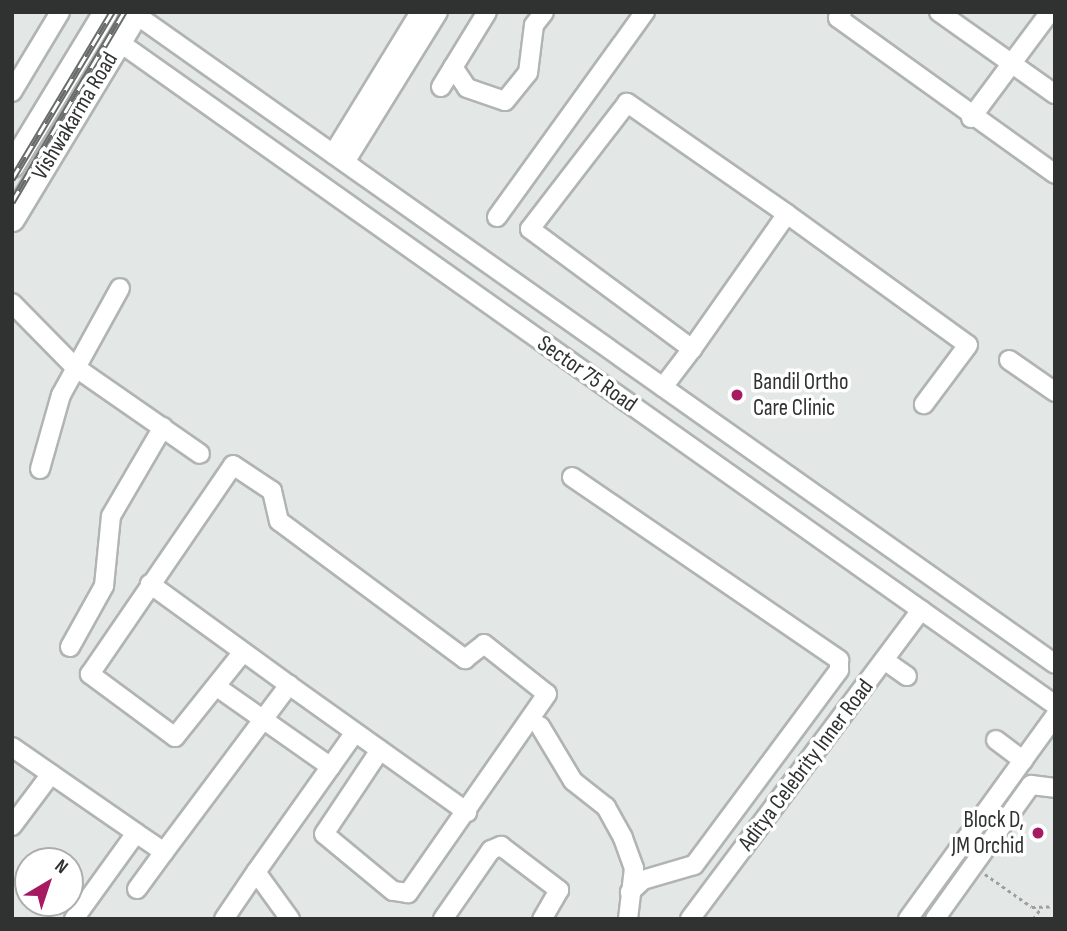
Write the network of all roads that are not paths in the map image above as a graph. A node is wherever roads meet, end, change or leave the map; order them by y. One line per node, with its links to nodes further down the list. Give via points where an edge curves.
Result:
1 (60, 12): 18 (street)
2 (105, 12): 22 (main road, Vishwakarma Road)
3 (420, 12): 21 (street)
4 (438, 12): 21 (street)
5 (487, 12): 15 (street)
6 (544, 12): 15 (street, via 534,25 528,73 505,102 467,89)
7 (645, 12): 25 (street)
8 (842, 12): 20 (street, via 838,18)
9 (939, 12): 14 (street)
10 (1050, 12): 14 (street)
11 (136, 13): 12 (main road, Vishwakarma Road); 13 (street, Sector 75 Road)
12 (120, 42): 16 (street, Sector 75 Road); 26 (main road, Vishwakarma Road)
13 (183, 48): 16 (street); 21 (street, Sector 75 Road)
14 (1012, 64): 19 (street); 20 (street)
15 (453, 67): 17 (street)
16 (165, 74): 40 (street, Sector 75 Road)
17 (441, 87)
18 (12, 92)
19 (1055, 94)
20 (971, 118): 23 (street)
21 (339, 158): 32 (street, Sector 75 Road)
22 (12, 165)
23 (1055, 174)
24 (787, 214): 29 (street); 29 (street, via 627,103 530,229); 34 (street, via 968,345)
25 (497, 217)
26 (12, 219)
27 (120, 288): 31 (street)
28 (12, 303): 31 (street)
29 (692, 349): 32 (street)
30 (1009, 360): 33 (street)
31 (75, 367): 35 (street); 37 (street)
32 (663, 387): 44 (street, Sector 75 Road)
33 (1055, 392)
34 (924, 404)
35 (163, 427): 36 (street); 41 (street, via 111,516 104,586)
36 (200, 454)
37 (40, 469)
38 (572, 477): 66 (street, via 839,660 825,689 694,865 643,880)
39 (150, 584): 42 (street); 47 (street, via 91,676 175,737); 60 (street, via 233,465 268,488 275,516 301,538 465,659 484,644 547,694)
40 (921, 611): 43 (street, Aditya Celebrity Inner Road); 48 (street, Sector 75 Road)
41 (70, 647)
42 (243, 652): 46 (street); 47 (street)
43 (884, 660): 45 (street); 73 (street, Aditya Celebrity Inner Road)
44 (1055, 664)
45 (907, 676)
46 (289, 685): 50 (street); 52 (street)
47 (217, 687): 50 (street)
48 (1055, 705)
49 (1055, 716): 56 (street)
50 (263, 719): 57 (street); 63 (street)
51 (540, 726): 66 (street, via 573,781 606,807 623,838 634,868)
52 (355, 732): 55 (street); 57 (street)
53 (996, 740): 56 (street)
54 (12, 747): 58 (street)
55 (380, 750): 60 (street); 60 (street, via 324,834 393,891 414,890)
56 (1023, 760): 74 (street)
57 (331, 767): 64 (street)
58 (51, 774): 61 (street); 62 (street)
59 (1055, 788): 75 (street, via 1031,785)
60 (467, 812)
61 (12, 826)
62 (136, 833): 63 (street); 67 (street)
63 (164, 852): 65 (street)
64 (256, 872): 68 (street); 69 (street)
65 (137, 889)
66 (630, 892): 72 (street)
67 (74, 919)
68 (224, 919)
69 (290, 919)
70 (443, 919): 71 (street, via 491,850 501,846 559,890)
71 (542, 919)
72 (628, 919)
73 (690, 919)
74 (908, 919)
75 (935, 919)

